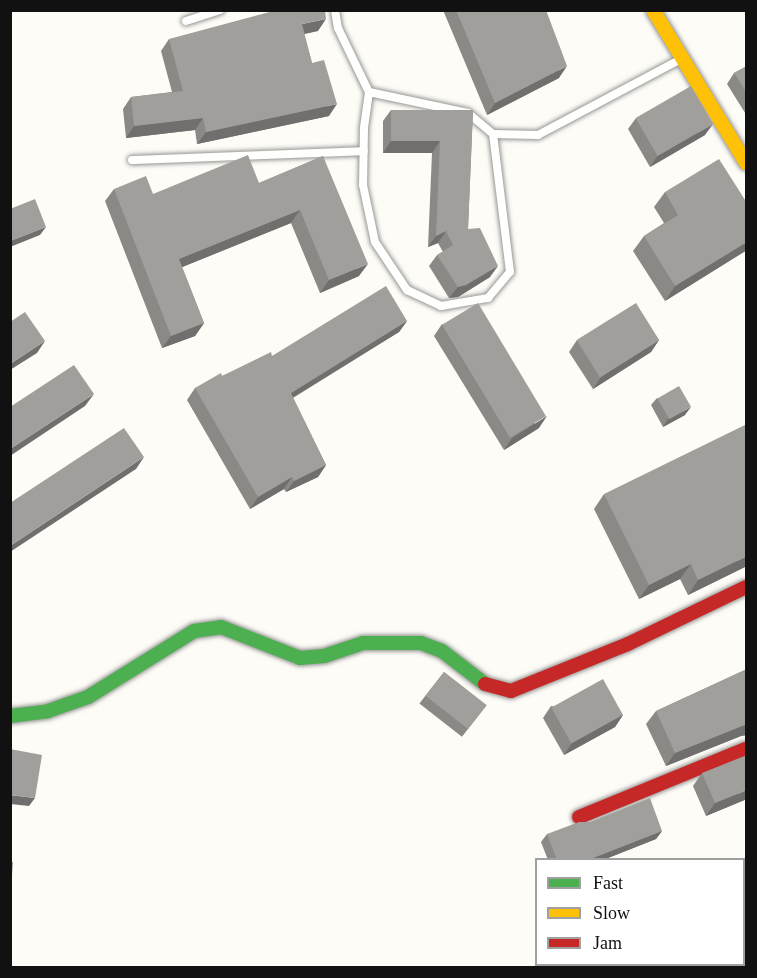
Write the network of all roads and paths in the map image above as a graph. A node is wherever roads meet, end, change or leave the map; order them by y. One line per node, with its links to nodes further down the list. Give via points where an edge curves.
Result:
1 (220, 10): 4 (lane)
2 (335, 10): 6 (lane, via 338,28)
3 (653, 10): 5 (street)
4 (186, 21)
5 (682, 58): 7 (lane, via 538,135); 10 (street)
6 (369, 92): 7 (lane, via 468,113); 8 (lane)
7 (493, 134): 8 (lane, via 510,272 488,298 441,306 407,290 375,242 363,185)
8 (364, 151): 9 (lane)
9 (132, 159)
10 (747, 163)
11 (747, 587): 12 (street, via 628,644 512,691 480,682 442,651 421,643 363,644 324,656 300,658 221,627 194,631 88,697 48,711)
12 (10, 716)
13 (747, 749): 14 (street)
14 (579, 818)

